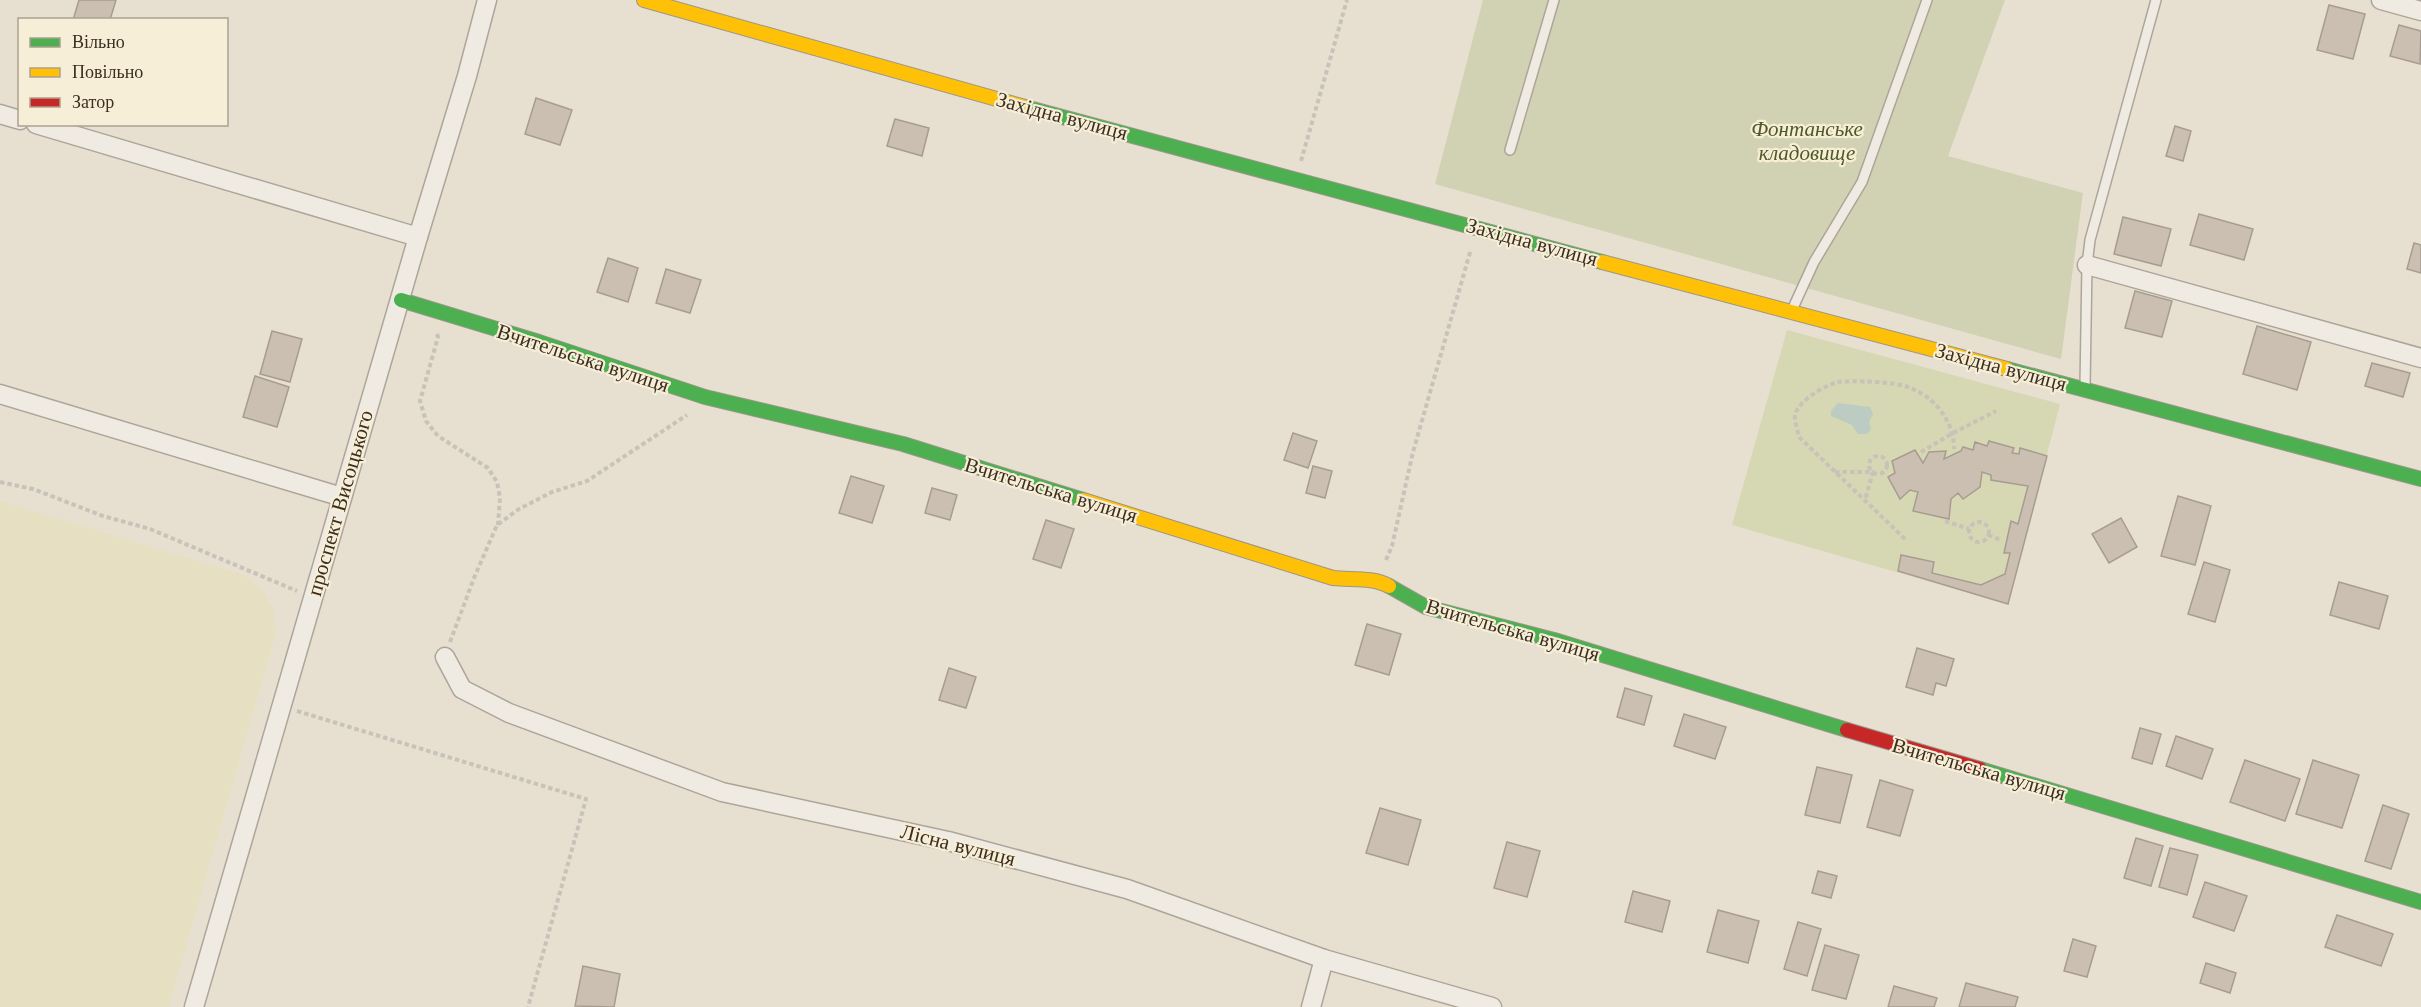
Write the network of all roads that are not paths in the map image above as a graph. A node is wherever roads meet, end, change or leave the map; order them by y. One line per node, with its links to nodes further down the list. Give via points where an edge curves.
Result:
1 (487, 0): 12 (street, проспект Висоцького)
2 (644, 0): 15 (street, Західна вулиця, via 854,60)
3 (1554, 0): 11 (lane)
4 (1927, 0): 15 (lane, via 1863,182 1814,262)
5 (2156, 0): 13 (lane, via 2090,240)
6 (2381, 0): 7 (street)
7 (2421, 11)
8 (0, 114): 9 (street)
9 (18, 119)
10 (43, 126): 12 (street)
11 (1510, 150)
12 (418, 237): 14 (street, проспект Висоцького)
13 (2087, 265): 16 (street); 17 (lane)
14 (400, 300): 20 (street, проспект Висоцького); 22 (street, Вчительська вулиця, via 705,397 903,444 1333,578 1378,580 1426,607 1554,640)
15 (1792, 311): 17 (street, Західна вулиця)
16 (2421, 358)
17 (2084, 389): 19 (street, Західна вулиця)
18 (0, 394): 20 (street)
19 (2421, 478)
20 (342, 497): 24 (street, проспект Висоцького)
21 (445, 657): 23 (street, Лісна вулиця, via 462,689 509,713 722,792 948,842 1127,889)
22 (2421, 902)
23 (1324, 959): 25 (street); 26 (street, Лісна вулиця)
24 (194, 1007)
25 (1311, 1007)
26 (1492, 1007)

